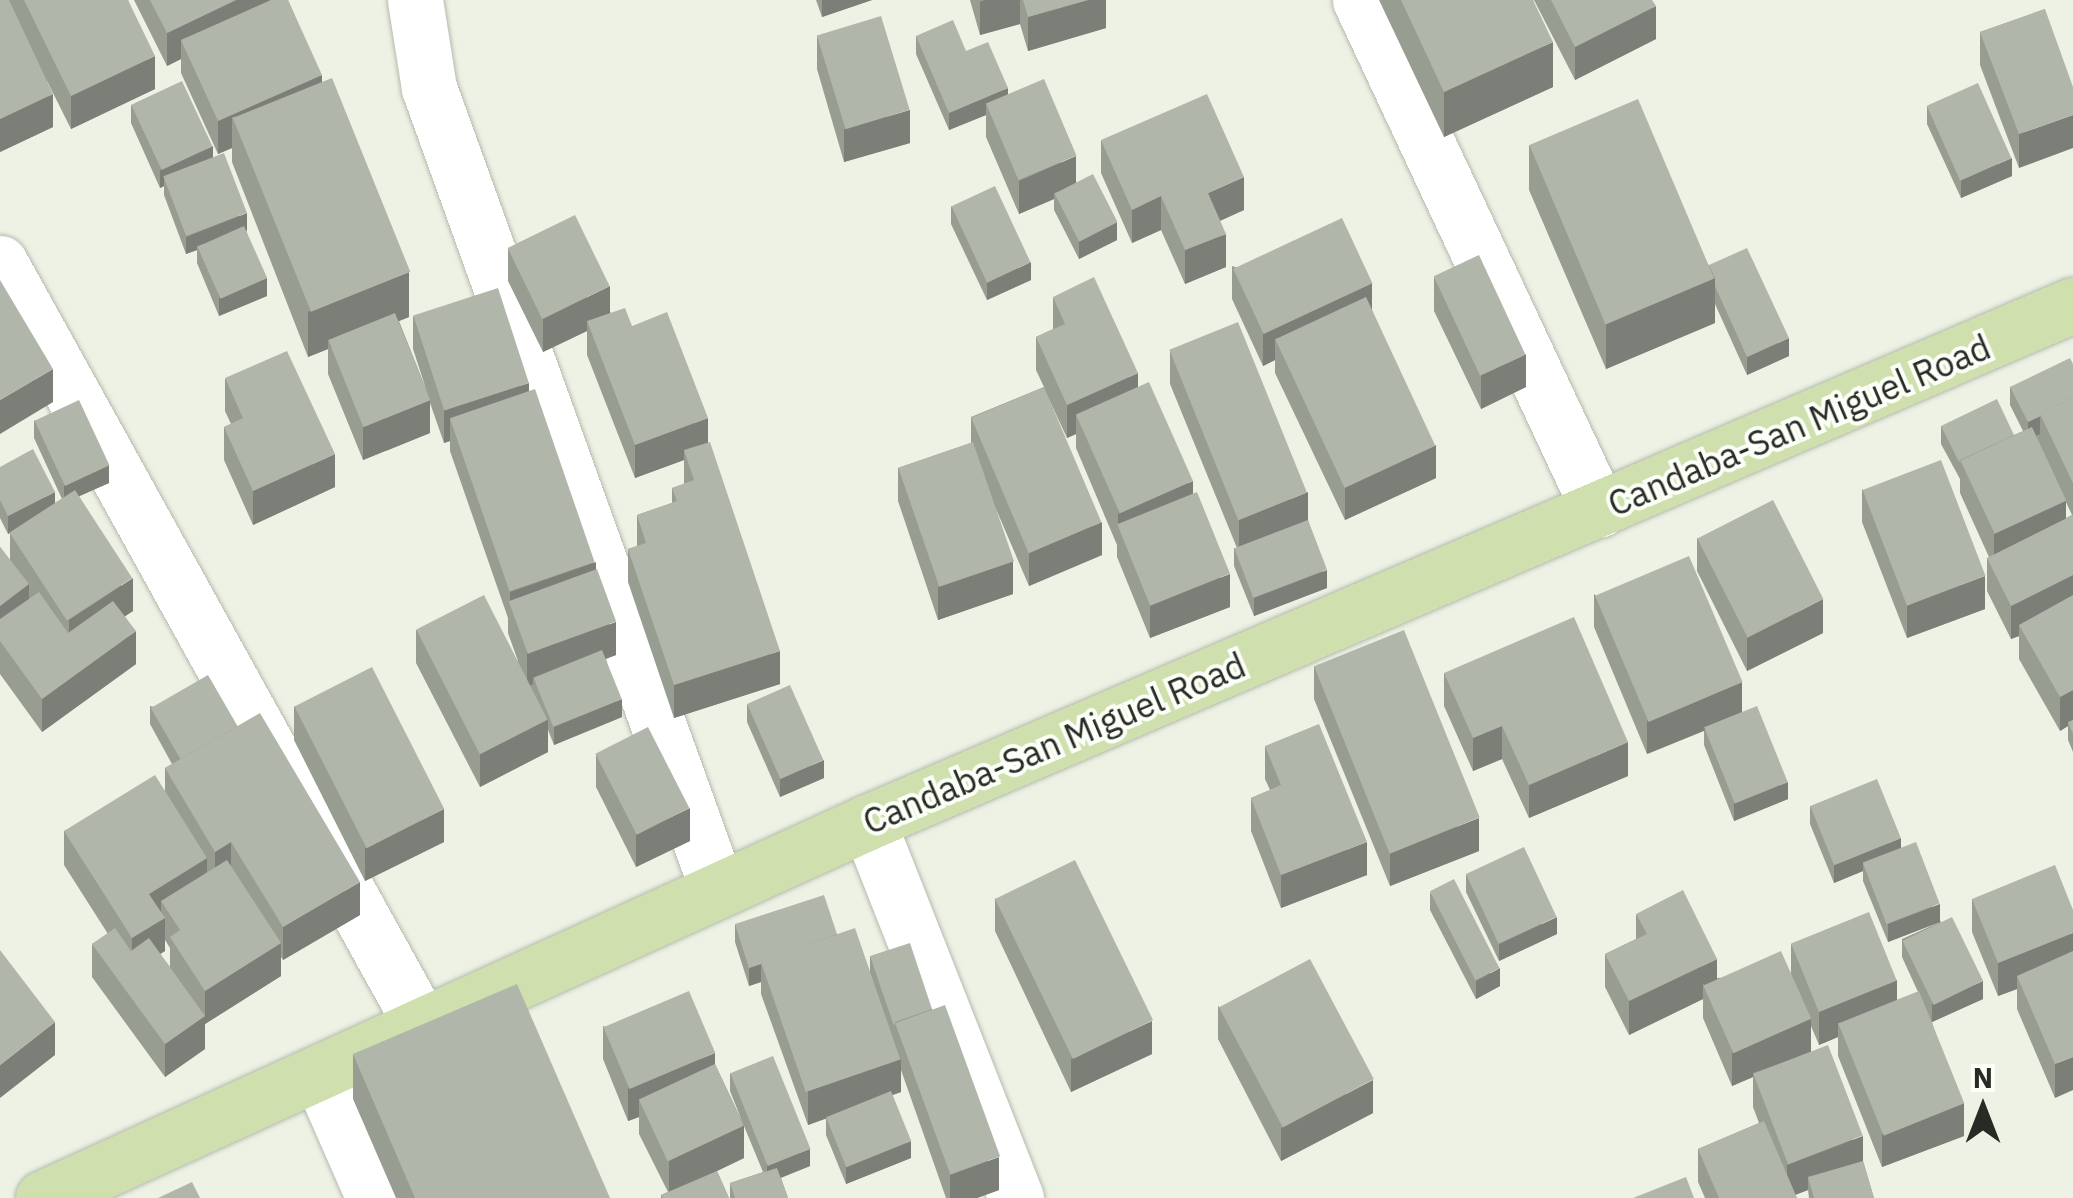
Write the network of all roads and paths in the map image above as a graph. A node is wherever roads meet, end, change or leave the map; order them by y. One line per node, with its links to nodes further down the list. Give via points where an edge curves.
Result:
1 (415, 0): 7 (street, via 429,88)
2 (1360, 0): 5 (street)
3 (0, 263): 8 (street)
4 (2073, 305): 5 (main road, Candaba-San Miguel Road)
5 (1599, 510): 6 (main road, Candaba-San Miguel Road)
6 (868, 822): 7 (main road, Candaba-San Miguel Road); 12 (street)
7 (717, 888): 8 (main road, Candaba-San Miguel Road)
8 (422, 1026): 9 (main road, Candaba-San Miguel Road)
9 (319, 1073): 10 (main road, Candaba-San Miguel Road); 11 (street)
10 (43, 1198)
11 (374, 1198)
12 (1016, 1198)

